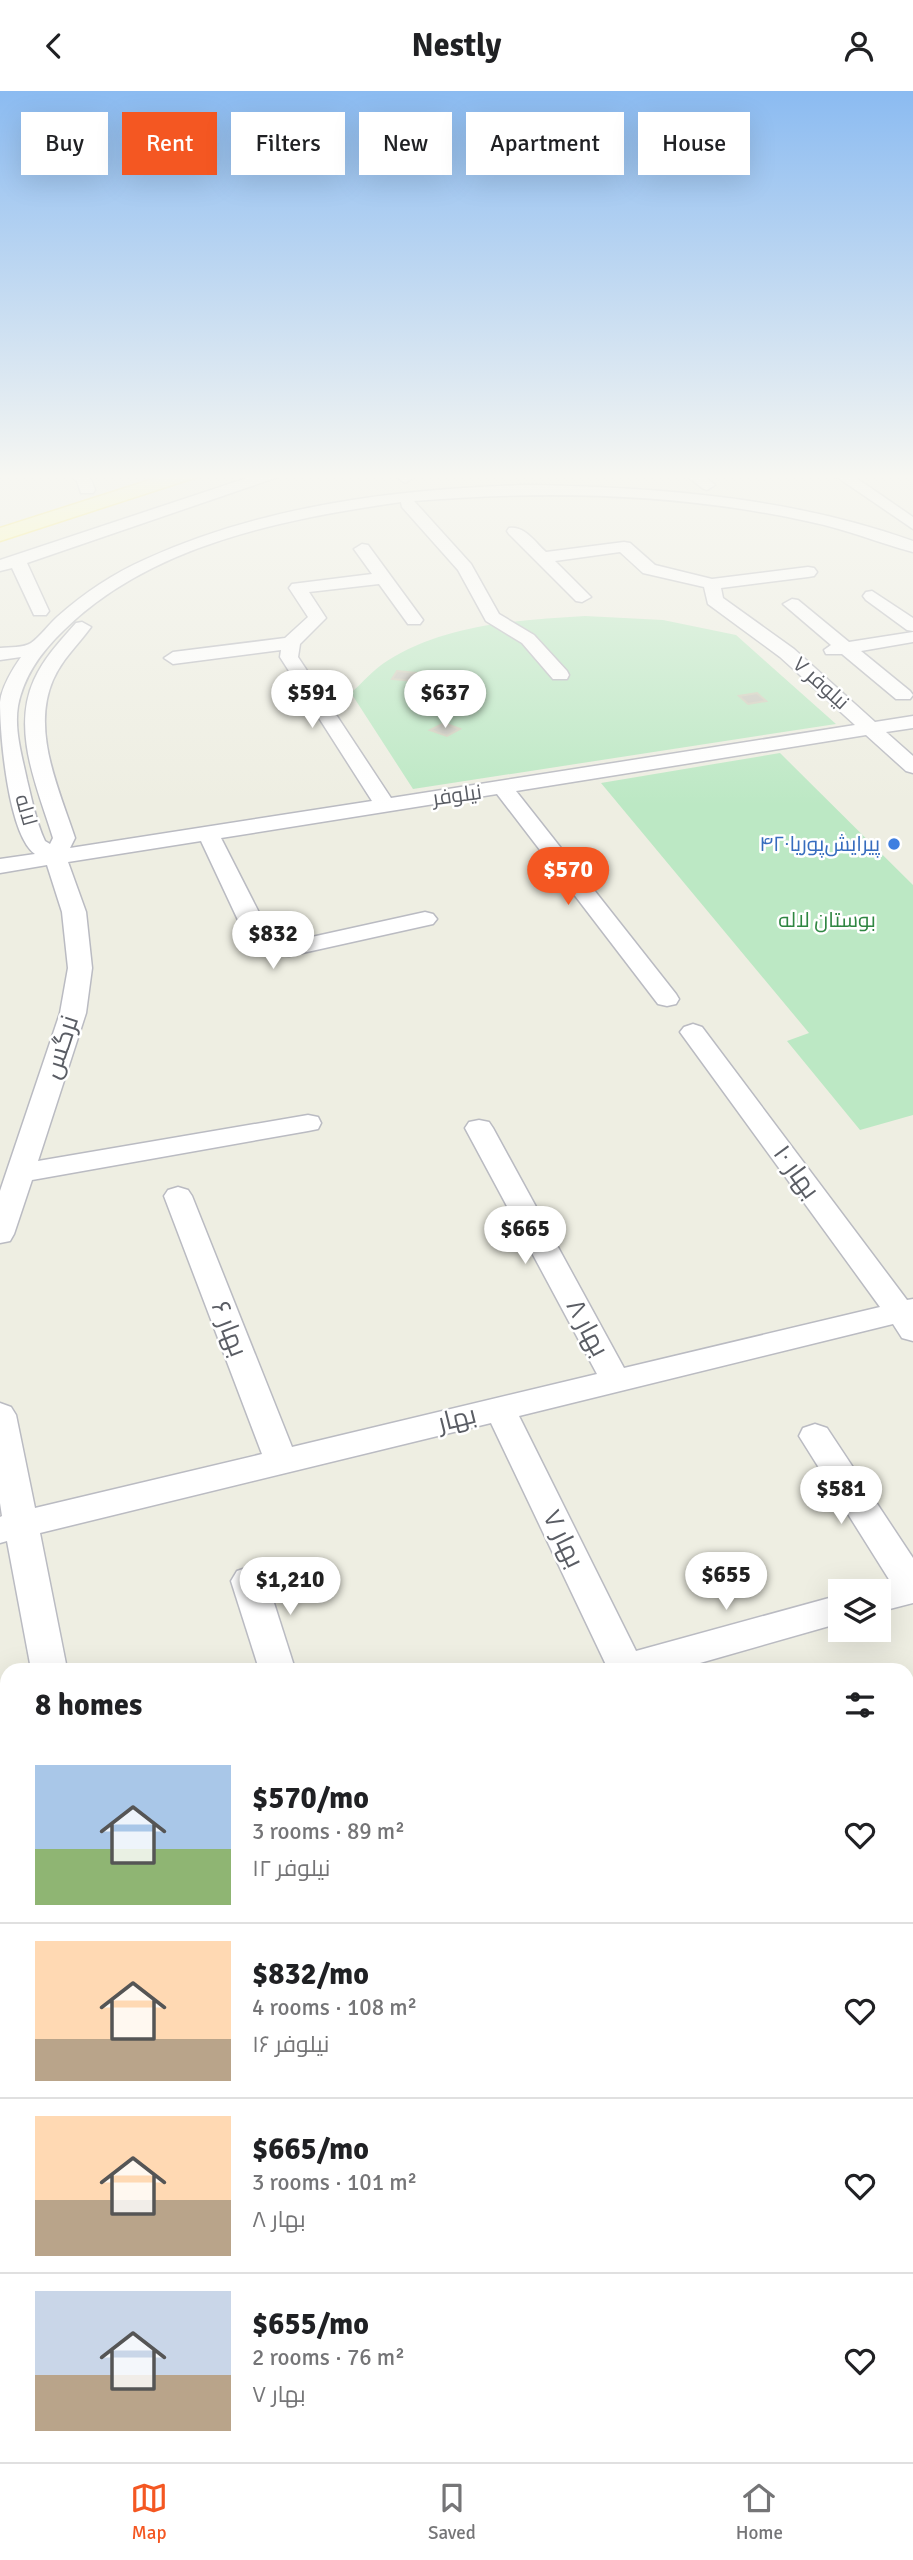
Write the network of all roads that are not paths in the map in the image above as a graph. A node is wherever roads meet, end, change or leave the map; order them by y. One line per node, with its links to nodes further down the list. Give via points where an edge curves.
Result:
1 (28, 584): 14 (street)
2 (112, 584): 20 (street, لاله, via 88,599)
3 (139, 584): 32 (street, لاله, via 85,624 59,650 41,681 33,710 34,741 64,838)
4 (335, 584): 18 (street, via 298,588 317,618)
5 (388, 584): 15 (street)
6 (474, 584): 24 (street, via 492,617 528,639)
7 (569, 584): 12 (street)
8 (707, 584): 10 (street)
9 (722, 584): 10 (street)
10 (712, 585): 23 (street, نیلوفر ۷, via 713,600)
11 (872, 596): 16 (street)
12 (582, 597)
13 (792, 604): 19 (street)
14 (40, 611)
15 (414, 619)
16 (913, 626)
17 (913, 637): 19 (street)
18 (291, 643): 22 (street); 30 (street, via 289,657)
19 (846, 648): 23 (street); 25 (street)
20 (33, 650): 21 (street); 32 (street, لاله, via 6,711 8,744 35,843)
21 (0, 654)
22 (173, 657)
23 (792, 657): 27 (street, نیلوفر ۷)
24 (560, 675)
25 (903, 695)
26 (913, 722): 27 (street, نیلوفر)
27 (871, 729): 28 (street, نیلوفر ۷); 29 (street, نیلوفر)
28 (913, 767)
29 (503, 788): 30 (street, نیلوفر); 35 (street)
30 (385, 805): 31 (street, نیلوفر)
31 (208, 833): 32 (street, نیلوفر); 34 (street, via 266,947 289,949)
32 (55, 857): 33 (street, نیلوفر); 39 (street, نرگس, via 74,912 80,968 73,1013)
33 (0, 866)
34 (425, 919)
35 (667, 999)
36 (693, 1032): 42 (street, بهار ۱۰)
37 (307, 1123): 39 (street)
38 (479, 1128): 43 (street, بهار ۸)
39 (20, 1173): 41 (street, نرگس)
40 (178, 1196): 47 (street, بهار ۶)
41 (0, 1234)
42 (908, 1317): 43 (street, بهار)
43 (616, 1381): 44 (street, بهار)
44 (500, 1409): 47 (street, بهار); 55 (street, بهار ۷)
45 (0, 1415): 48 (street)
46 (815, 1436): 50 (street)
47 (281, 1462): 48 (street, بهار)
48 (10, 1527): 53 (street)
49 (249, 1581): 54 (street)
50 (913, 1588): 51 (street)
51 (891, 1594)
52 (828, 1612): 56 (street)
53 (47, 1663)
54 (275, 1663)
55 (623, 1663)
56 (647, 1663)

